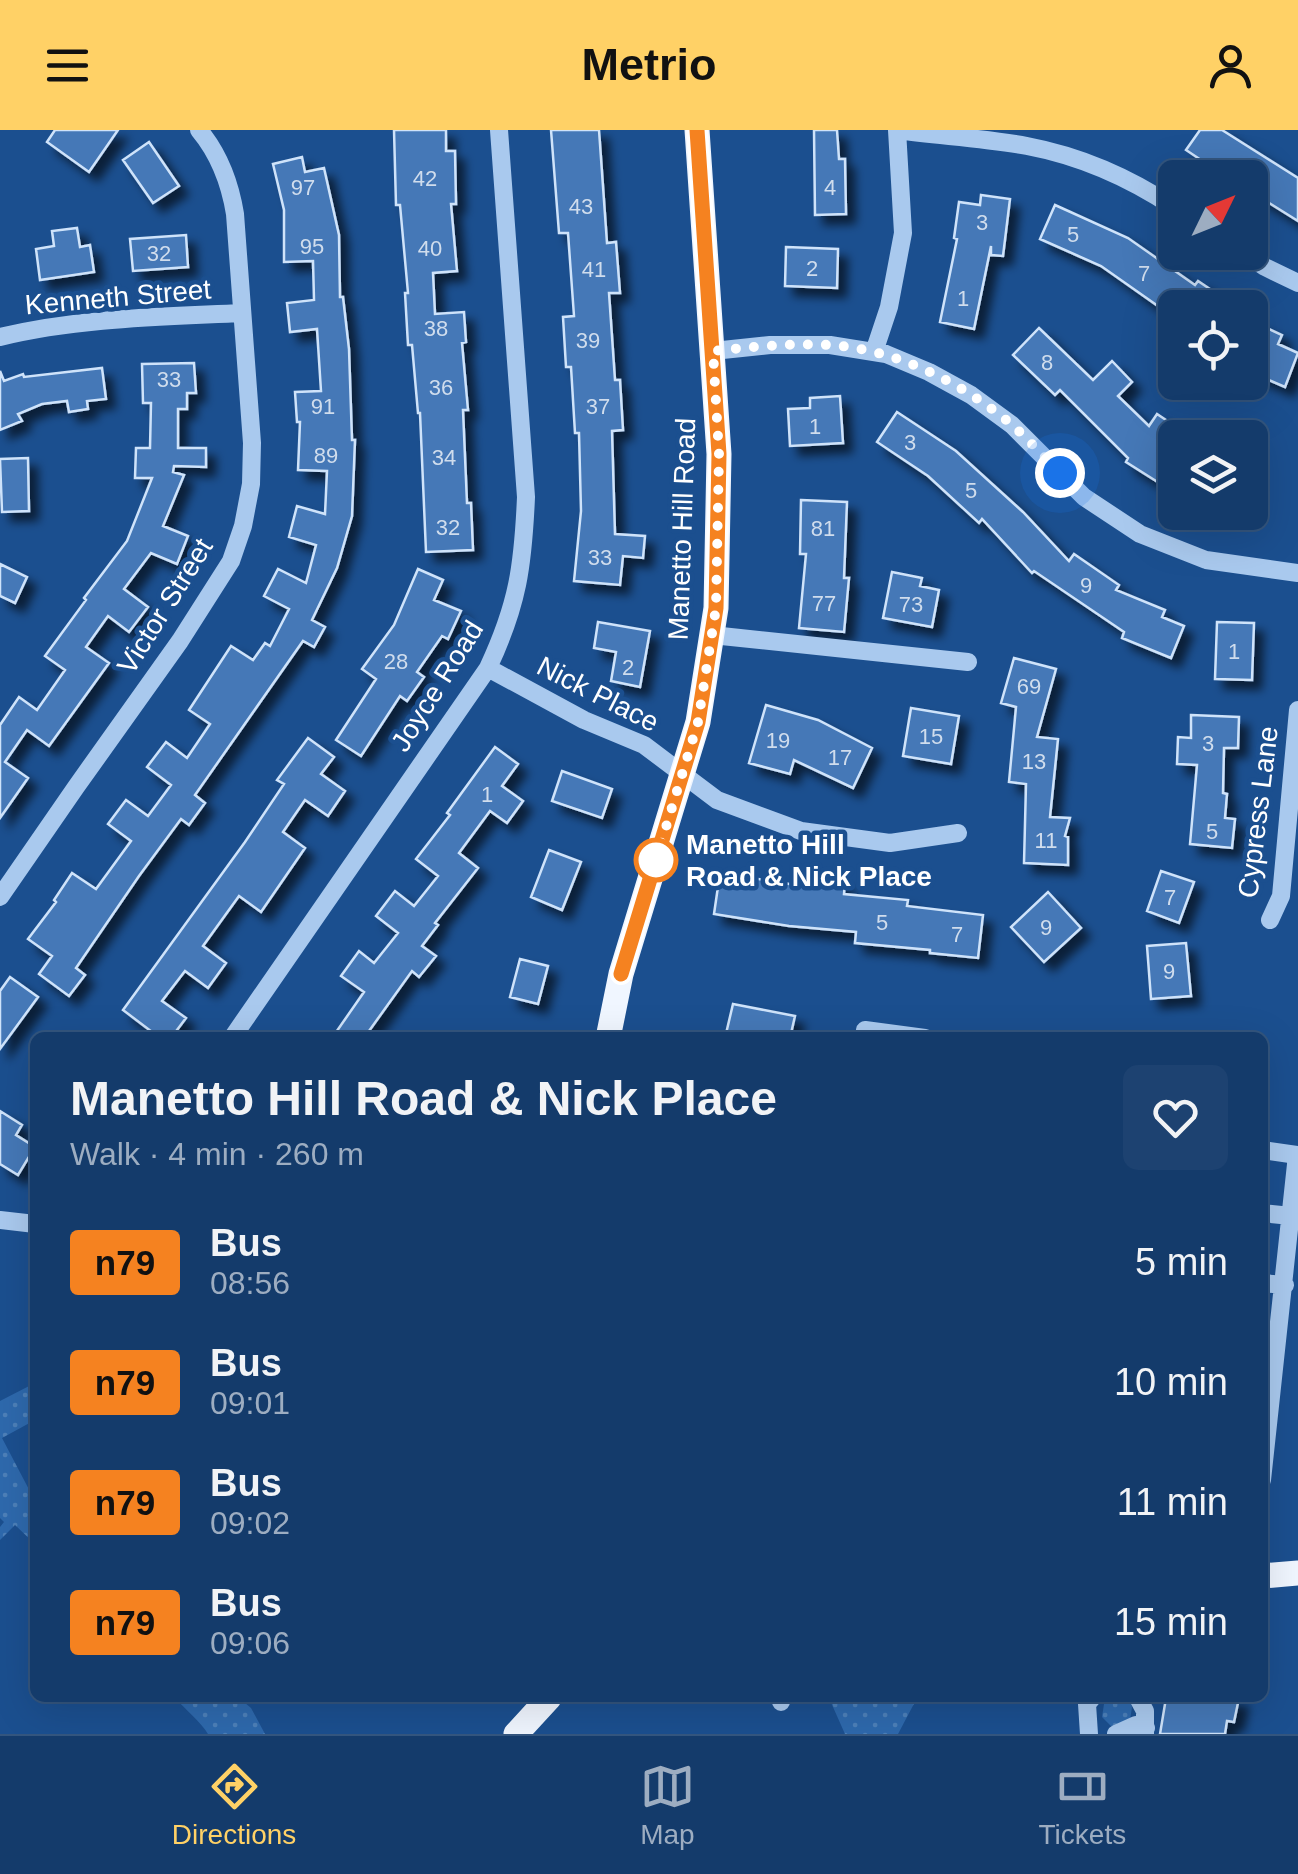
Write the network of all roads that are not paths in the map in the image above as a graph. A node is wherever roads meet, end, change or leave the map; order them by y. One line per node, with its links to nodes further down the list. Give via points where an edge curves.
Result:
1 (199, 130): 8 (street, Victor Street, via 232,191)
2 (499, 130): 15 (street, Joyce Road, via 526,497 516,596)
3 (698, 130): 10 (main road, Manetto Hill Road)
4 (897, 130): 5 (street, via 1075,158); 11 (street, via 903,234)
5 (1158, 198)
6 (1268, 268): 7 (street)
7 (1298, 283)
8 (242, 313): 9 (street, Kenneth Street, via 104,321); 19 (street, Victor Street, via 252,443 243,526 231,561)
9 (0, 338)
10 (713, 351): 11 (street, via 830,345); 13 (main road, Manetto Hill Road, via 719,454)
11 (874, 352): 12 (street, via 971,395 1012,425 1084,498 1140,534 1206,560)
12 (1298, 573)
13 (712, 635): 14 (street); 17 (main road, Manetto Hill Road, via 698,722)
14 (968, 662)
15 (488, 668): 17 (street, Nick Place, via 644,746); 21 (street, Joyce Road)
16 (1298, 710): 20 (street, Cypress Lane, via 1280,896)
17 (681, 773): 18 (street, Nick Place, via 716,800 801,831 890,843); 22 (main road, Manetto Hill Road)
18 (958, 834)
19 (0, 898)
20 (1270, 920)
21 (236, 1032)
22 (609, 1032)
23 (1268, 1151): 24 (street)
24 (1297, 1155): 26 (street)
25 (1268, 1213): 26 (street)
26 (1291, 1216): 30 (street)
27 (0, 1220): 28 (street)
28 (30, 1223)
29 (1268, 1284): 30 (street)
30 (1285, 1286): 31 (street)
31 (1268, 1429)
32 (1298, 1573): 33 (main road)
33 (1268, 1576)
34 (546, 1702): 39 (main road)
35 (549, 1702): 40 (main road)
36 (1089, 1702): 41 (street)
37 (1140, 1702): 38 (street)
38 (1145, 1731): 42 (street, via 1136,1725)
39 (516, 1734)
40 (542, 1734)
41 (1089, 1734)
42 (1116, 1734)

